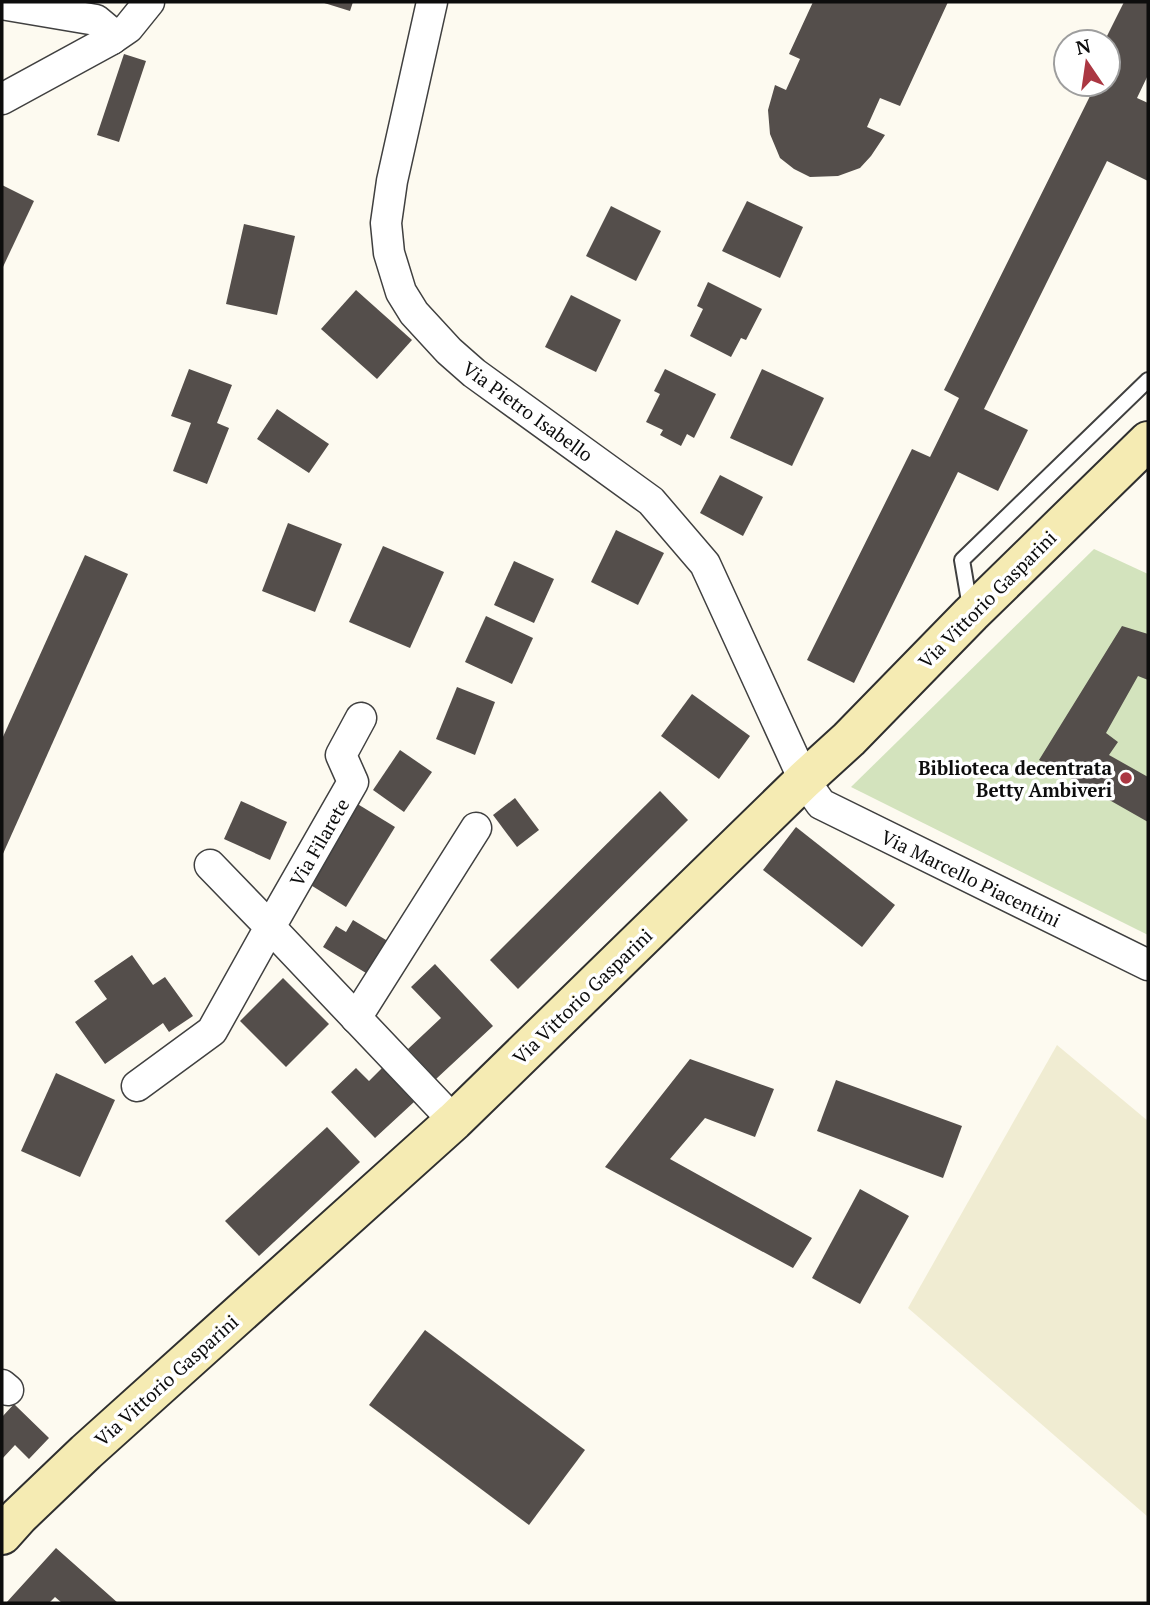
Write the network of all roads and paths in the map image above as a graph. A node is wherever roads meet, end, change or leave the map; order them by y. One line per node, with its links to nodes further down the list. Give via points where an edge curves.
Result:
1 (149, 2): 4 (street, via 128,28)
2 (432, 2): 10 (street, Via Pietro Isabello, via 386,223 401,292 449,351 651,501 705,564)
3 (2, 4): 4 (street, via 96,20)
4 (112, 39): 5 (street)
5 (2, 99)
6 (1148, 380): 8 (lane, via 962,560)
7 (1148, 441): 8 (street, Via Vittorio Gasparini)
8 (971, 614): 10 (street, Via Vittorio Gasparini)
9 (361, 718): 13 (street, Via Filarete, via 341,755 354,782)
10 (804, 780): 14 (street, Via Marcello Piacentini, via 821,804); 17 (street, Via Vittorio Gasparini)
11 (476, 828): 15 (street)
12 (210, 865): 13 (street)
13 (270, 928): 15 (street); 16 (street, Via Filarete, via 212,1031)
14 (1148, 965)
15 (356, 1018): 17 (street)
16 (137, 1086)
17 (454, 1121): 18 (street, Via Vittorio Gasparini, via 86,1452)
18 (2, 1535)

